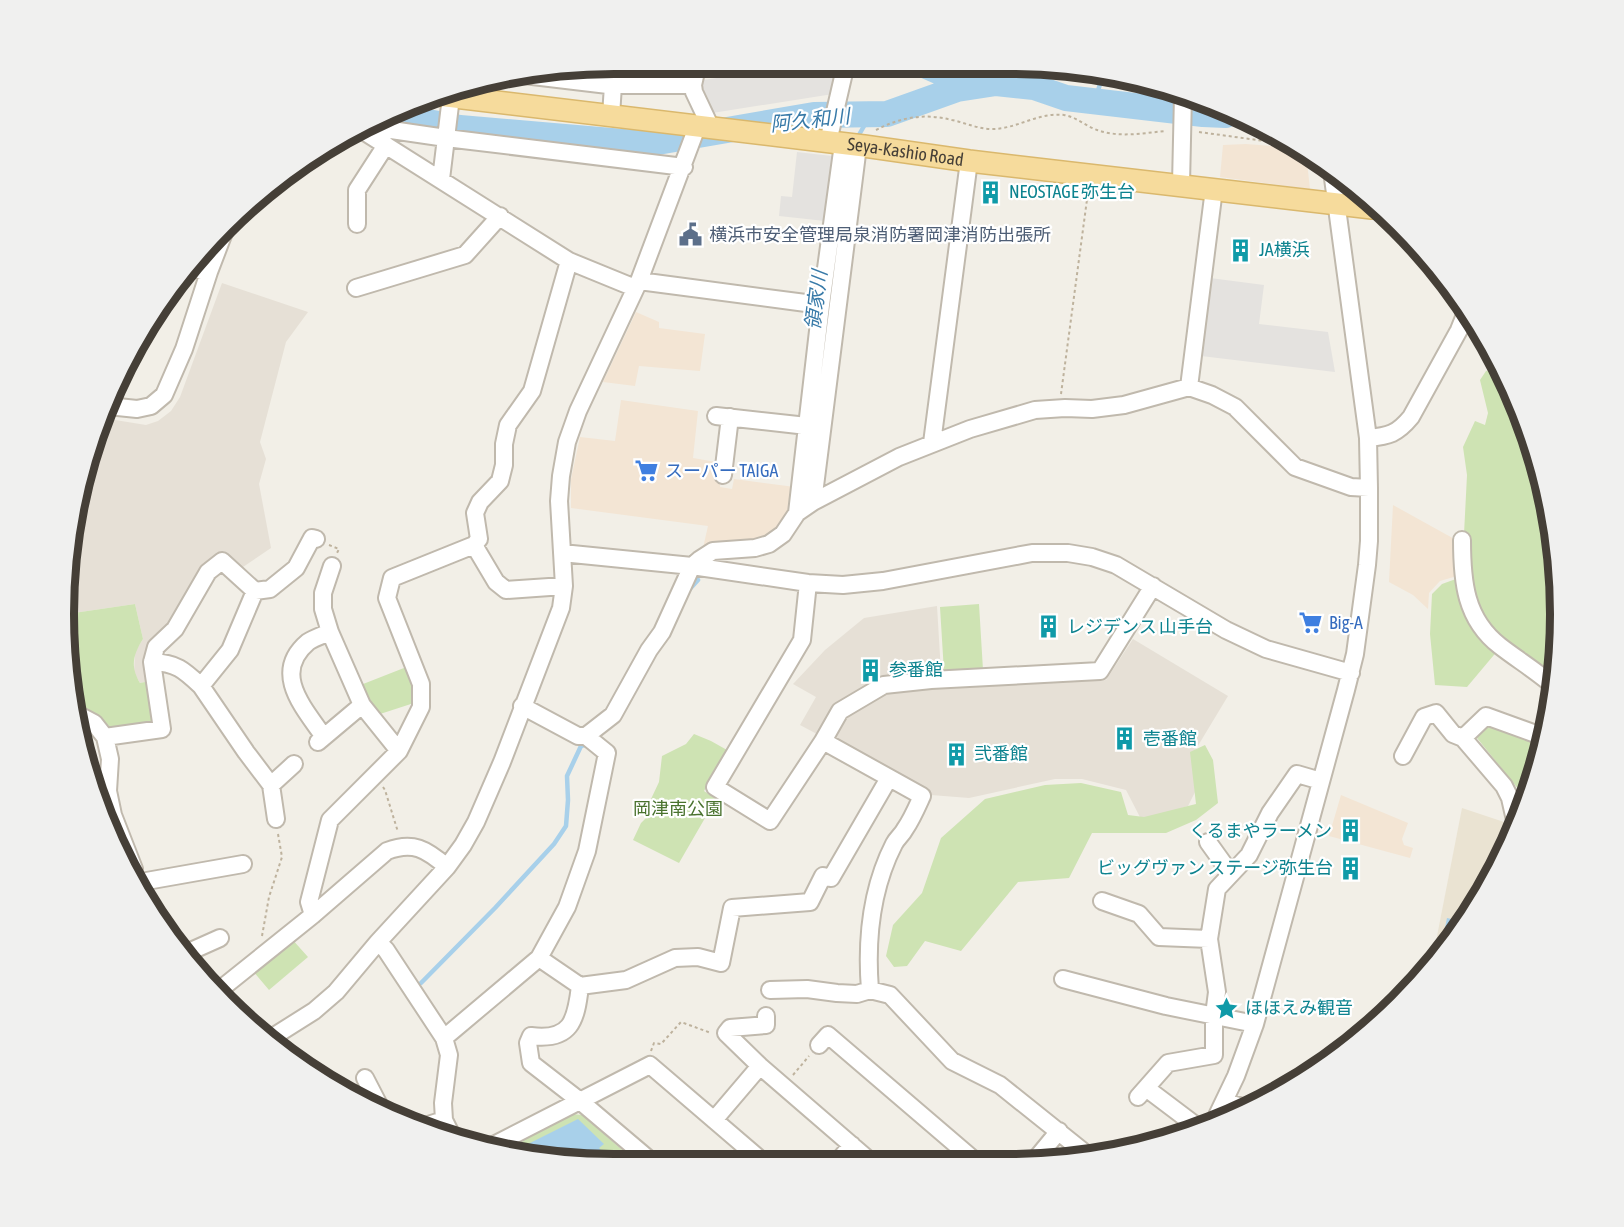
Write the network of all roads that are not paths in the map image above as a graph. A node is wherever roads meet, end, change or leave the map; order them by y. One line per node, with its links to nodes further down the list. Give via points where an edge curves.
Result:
1 (696, 74): 5 (street)
2 (844, 74): 13 (street, via 838,99)
3 (547, 78): 4 (street)
4 (613, 85): 5 (street); 8 (street)
5 (693, 85): 10 (street)
6 (446, 102): 8 (main road, Seya-Kashio Road); 12 (street)
7 (1183, 102): 19 (street)
8 (611, 116): 10 (main road, Seya-Kashio Road)
9 (378, 128): 12 (street)
10 (704, 128): 13 (main road, Seya-Kashio Road); 16 (street)
11 (367, 133): 14 (street)
12 (446, 136): 16 (street); 17 (street)
13 (845, 142): 15 (main road, Seya-Kashio Road); 31 (street); 40 (street)
14 (386, 145): 17 (street); 24 (street, via 357,190)
15 (969, 161): 19 (main road, Seya-Kashio Road); 37 (street)
16 (684, 167): 29 (street)
17 (441, 179): 23 (street)
18 (1333, 181): 21 (street)
19 (1181, 184): 20 (main road, Seya-Kashio Road)
20 (1214, 189): 21 (main road, Seya-Kashio Road); 33 (street)
21 (1337, 205): 22 (main road, Seya-Kashio Road); 36 (street)
22 (1366, 208)
23 (500, 216): 26 (street); 30 (street, via 465,255)
24 (357, 224)
25 (219, 245): 28 (street)
26 (568, 261): 29 (street); 44 (street, via 532,391 508,425 500,481 475,513 478,539)
27 (197, 270): 28 (street)
28 (209, 272): 34 (street, via 164,395 151,406)
29 (637, 284): 31 (street); 45 (street, via 567,442 559,501)
30 (356, 288)
31 (821, 305): 35 (street)
32 (1463, 320): 36 (street, via 1411,417 1401,429)
33 (1189, 387): 37 (street, via 1124,405 1035,410); 39 (street, via 1235,407 1295,467 1351,487)
34 (115, 407)
35 (807, 426): 38 (street, via 723,417); 41 (street)
36 (1368, 438): 39 (street)
37 (932, 443): 40 (street)
38 (723, 475)
39 (1369, 488): 54 (street, via 1368,549)
40 (813, 502): 41 (street)
41 (797, 513): 47 (street, via 783,534 769,544 712,551)
42 (316, 539): 51 (street, via 312,538 296,568 270,589)
43 (1462, 540): 55 (street, via 1462,576 1472,612 1498,645)
44 (474, 545): 49 (street, via 496,582 506,590); 65 (street, via 392,578 387,598 421,684 421,707)
45 (562, 553): 47 (street); 49 (street)
46 (332, 566): 52 (street, via 322,593 322,609)
47 (692, 566): 48 (street); 61 (street, via 662,632 613,715)
48 (807, 583): 50 (street, via 883,581 1032,554 1068,553 1116,565); 64 (street, via 802,640 715,787 770,821)
49 (564, 586): 58 (street, via 561,608)
50 (1153, 586): 54 (street, via 1266,649); 64 (street, via 1100,671 884,686 840,711)
51 (255, 591): 53 (street, via 222,561 208,573 175,629 156,647); 56 (street, via 230,650)
52 (330, 632): 57 (street); 57 (street, via 309,642 296,658 291,683 296,696 321,740)
53 (152, 662): 56 (street, via 168,662 182,668); 62 (street, via 162,729)
54 (1351, 673): 69 (street)
55 (1546, 680)
56 (201, 686): 70 (street)
57 (362, 705): 65 (street)
58 (522, 706): 61 (street, via 578,736); 76 (street, via 476,822)
59 (84, 718): 62 (street)
60 (1536, 734): 63 (street, via 1486,716)
61 (586, 736): 85 (street, via 607,753 596,809 587,851 567,907)
62 (105, 737): 72 (street)
63 (1464, 738): 66 (street, via 1453,734 1436,713 1424,717); 71 (street, via 1504,786)
64 (823, 741): 68 (street)
65 (399, 751): 80 (street, via 377,780 330,820 309,902)
66 (1403, 756)
67 (294, 764): 70 (street)
68 (889, 778): 88 (street, via 831,878 824,876 810,902 732,908 721,963 698,957 675,958 626,980); 90 (street, via 922,796 906,829 895,841 877,882 869,938)
69 (1321, 781): 77 (street, via 1297,774 1270,813 1249,855); 93 (street)
70 (270, 785): 73 (street)
71 (1513, 810)
72 (113, 815)
73 (276, 819)
74 (1208, 842): 77 (street)
75 (243, 864): 78 (street)
76 (447, 867): 80 (street, via 400,841); 83 (street)
77 (1231, 874): 82 (street, via 1217,889)
78 (145, 881)
79 (1102, 901): 82 (street, via 1138,914 1159,937)
80 (313, 915): 87 (street, via 263,944)
81 (220, 939): 84 (street)
82 (1209, 939): 91 (street, via 1217,992)
83 (378, 942): 94 (street, via 336,992); 95 (street)
84 (192, 951)
85 (539, 958): 88 (street); 95 (street)
86 (1063, 979): 91 (street)
87 (223, 986)
88 (580, 986): 100 (street, via 578,1003 564,1033 547,1038 531,1036 528,1043 531,1062)
89 (770, 990): 90 (street, via 857,994)
90 (870, 990): 109 (street, via 890,995 952,1061 1000,1085)
91 (1214, 1015): 93 (street); 107 (street, via 1214,1056 1168,1063 1142,1092)
92 (766, 1016): 97 (street, via 766,1024 730,1028 726,1032)
93 (1256, 1024): 101 (street)
94 (276, 1035)
95 (444, 1038): 104 (street, via 449,1054)
96 (819, 1045): 118 (street, via 828,1035)
97 (760, 1066): 105 (street); 111 (street)
98 (365, 1078): 99 (street)
99 (375, 1098)
100 (580, 1101): 105 (street, via 650,1065); 110 (street); 114 (street)
101 (1224, 1102): 102 (street); 103 (street)
102 (1234, 1105)
103 (1220, 1111)
104 (444, 1120): 106 (street); 108 (street)
105 (714, 1120): 115 (street)
106 (435, 1123)
107 (1190, 1123)
108 (448, 1127)
109 (1059, 1131): 112 (street); 113 (street)
110 (501, 1141)
111 (852, 1145): 116 (street); 117 (street)
112 (1081, 1149)
113 (1041, 1152)
114 (643, 1154)
115 (754, 1154)
116 (844, 1154)
117 (862, 1154)
118 (967, 1154)

